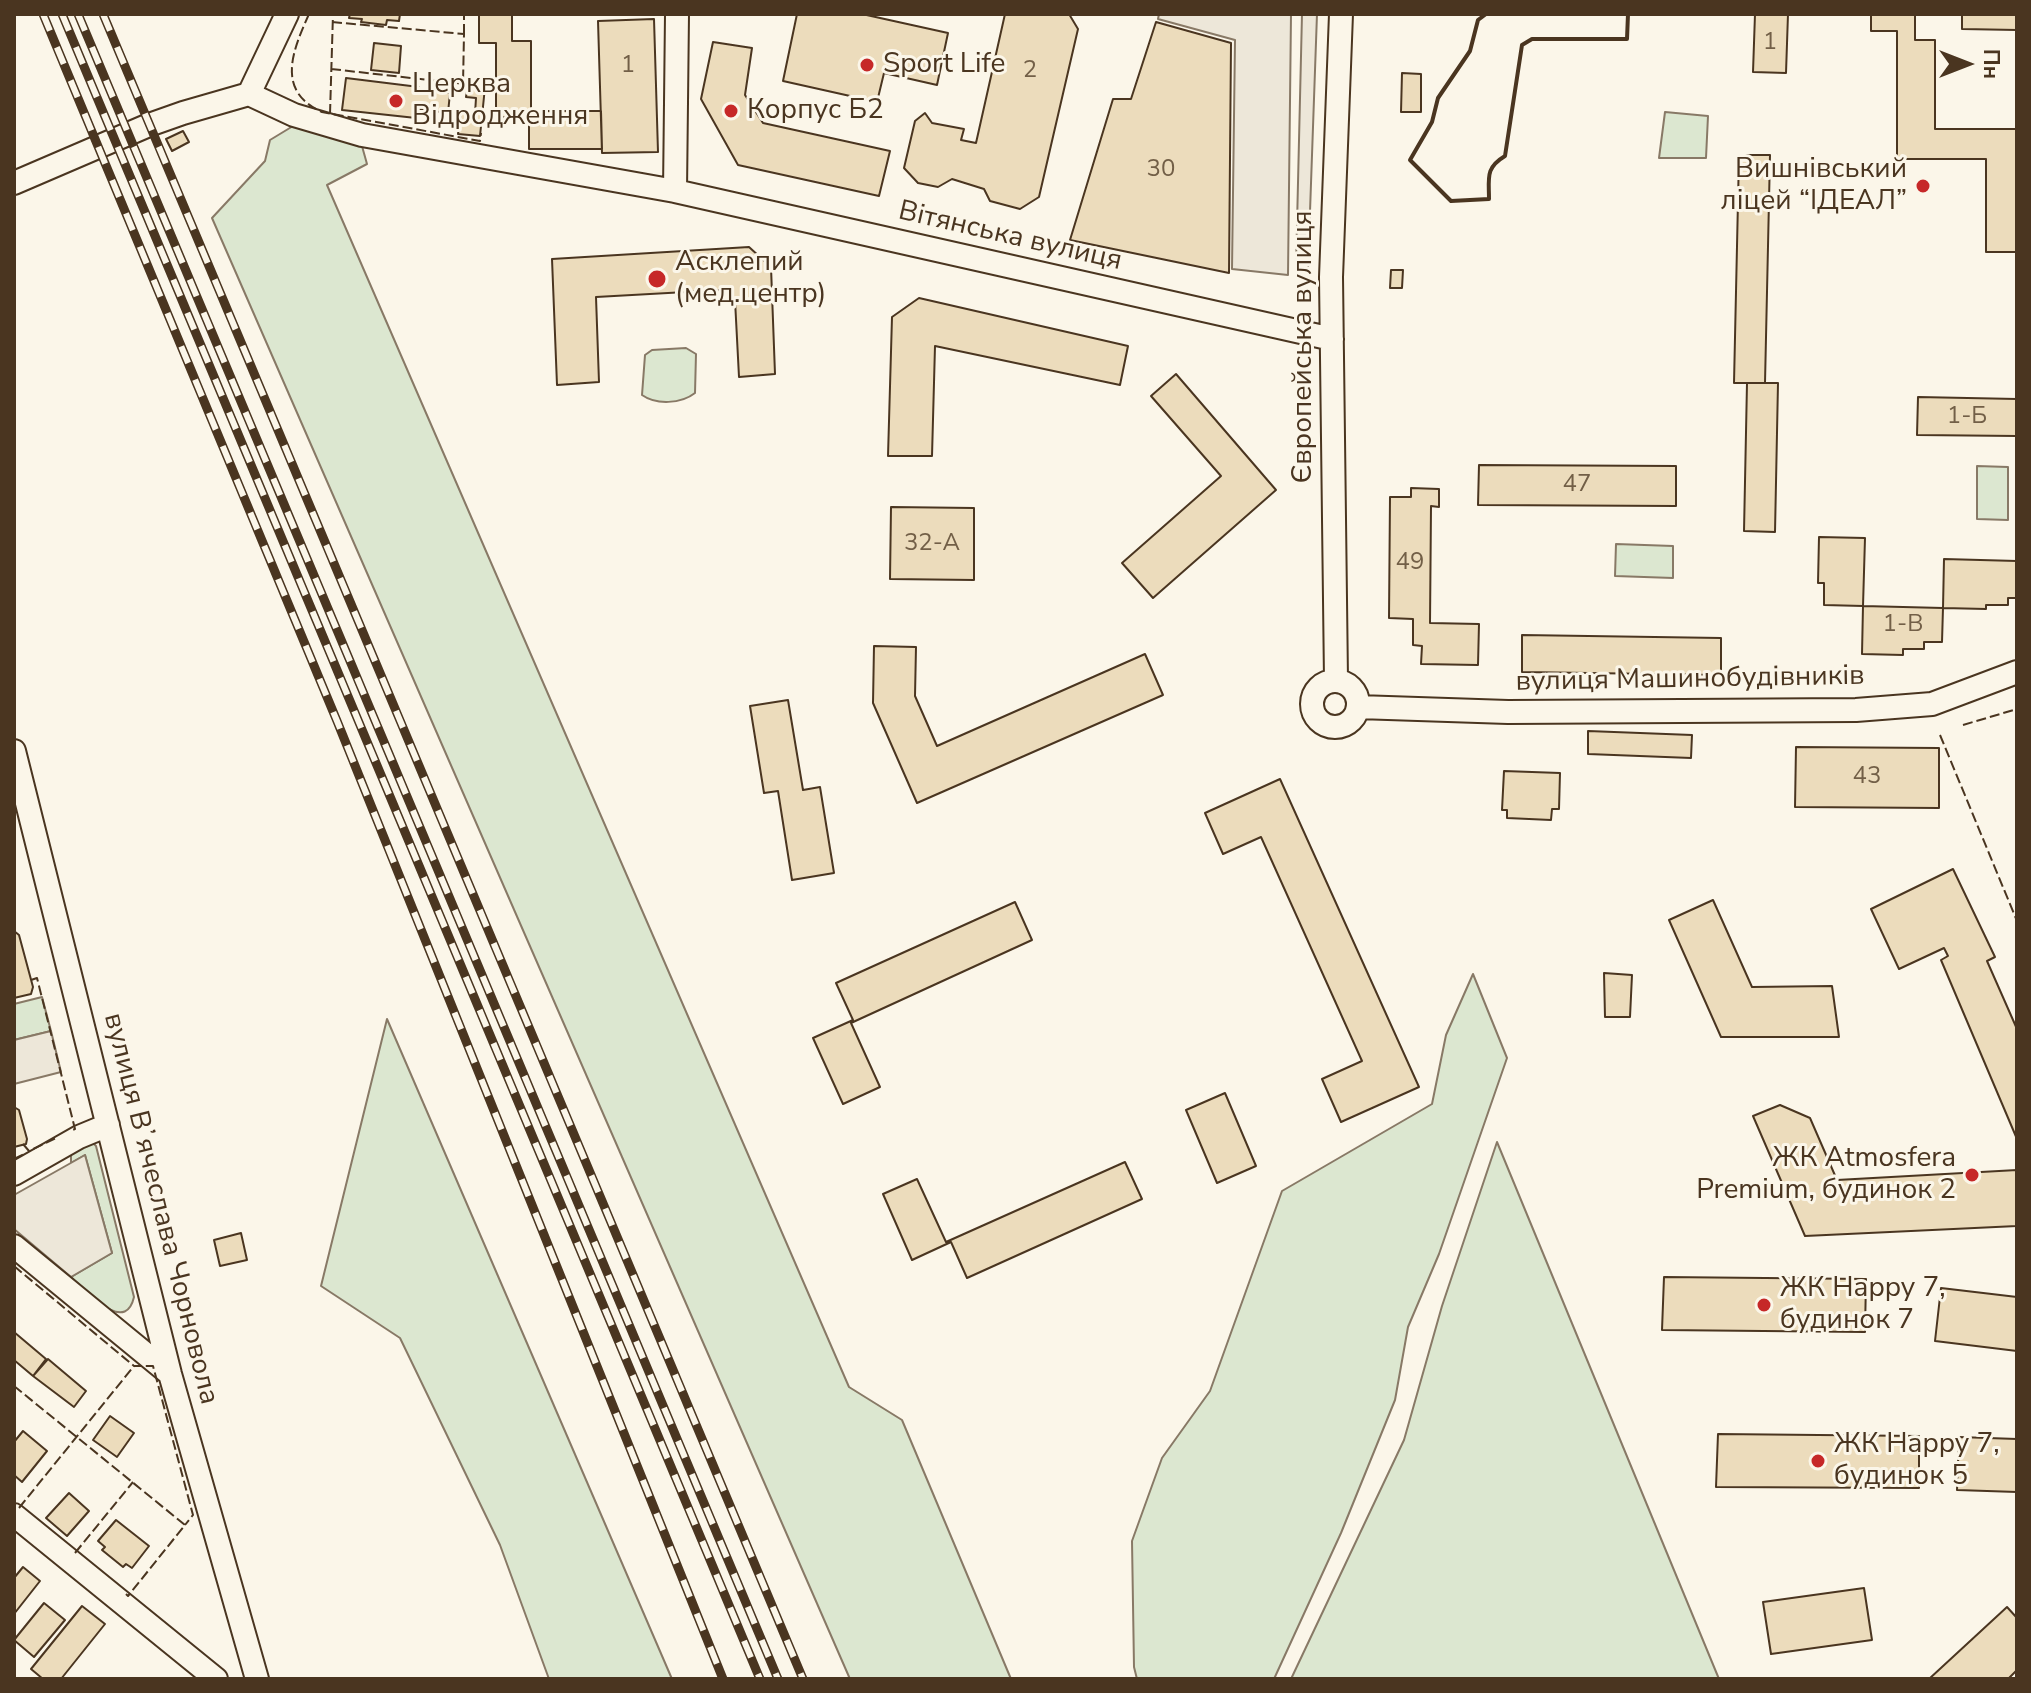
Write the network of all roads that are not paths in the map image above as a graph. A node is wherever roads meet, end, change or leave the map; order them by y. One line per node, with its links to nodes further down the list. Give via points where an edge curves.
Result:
1 (287, 14): 4 (street)
2 (677, 14): 6 (street)
3 (1341, 14): 7 (street, Європейська вулиця)
4 (249, 94): 5 (street, via 169,118); 6 (street, Вітянська вулиця, via 294,115 362,135)
5 (14, 183)
6 (675, 191): 7 (street, Вітянська вулиця)
7 (1332, 339): 9 (street, Європейська вулиця)
8 (2017, 672): 10 (street, вулиця Машинобудівників, via 1932,704 1856,710 1508,712)
9 (1336, 680): 10 (street, via 1350,686); 10 (street, via 1321,685 1312,697 1316,719 1337,727 1351,721)
10 (1358, 707)
11 (14, 751): 12 (street, вулиця Вʼячеслава Чорновола)
12 (108, 1125): 13 (street); 15 (street, вулиця Вʼячеслава Чорновола)
13 (14, 1174)
14 (14, 1246): 15 (street)
15 (170, 1374): 18 (street, вулиця Вʼячеслава Чорновола)
16 (14, 1515): 17 (street)
17 (216, 1679)
18 (257, 1679)

